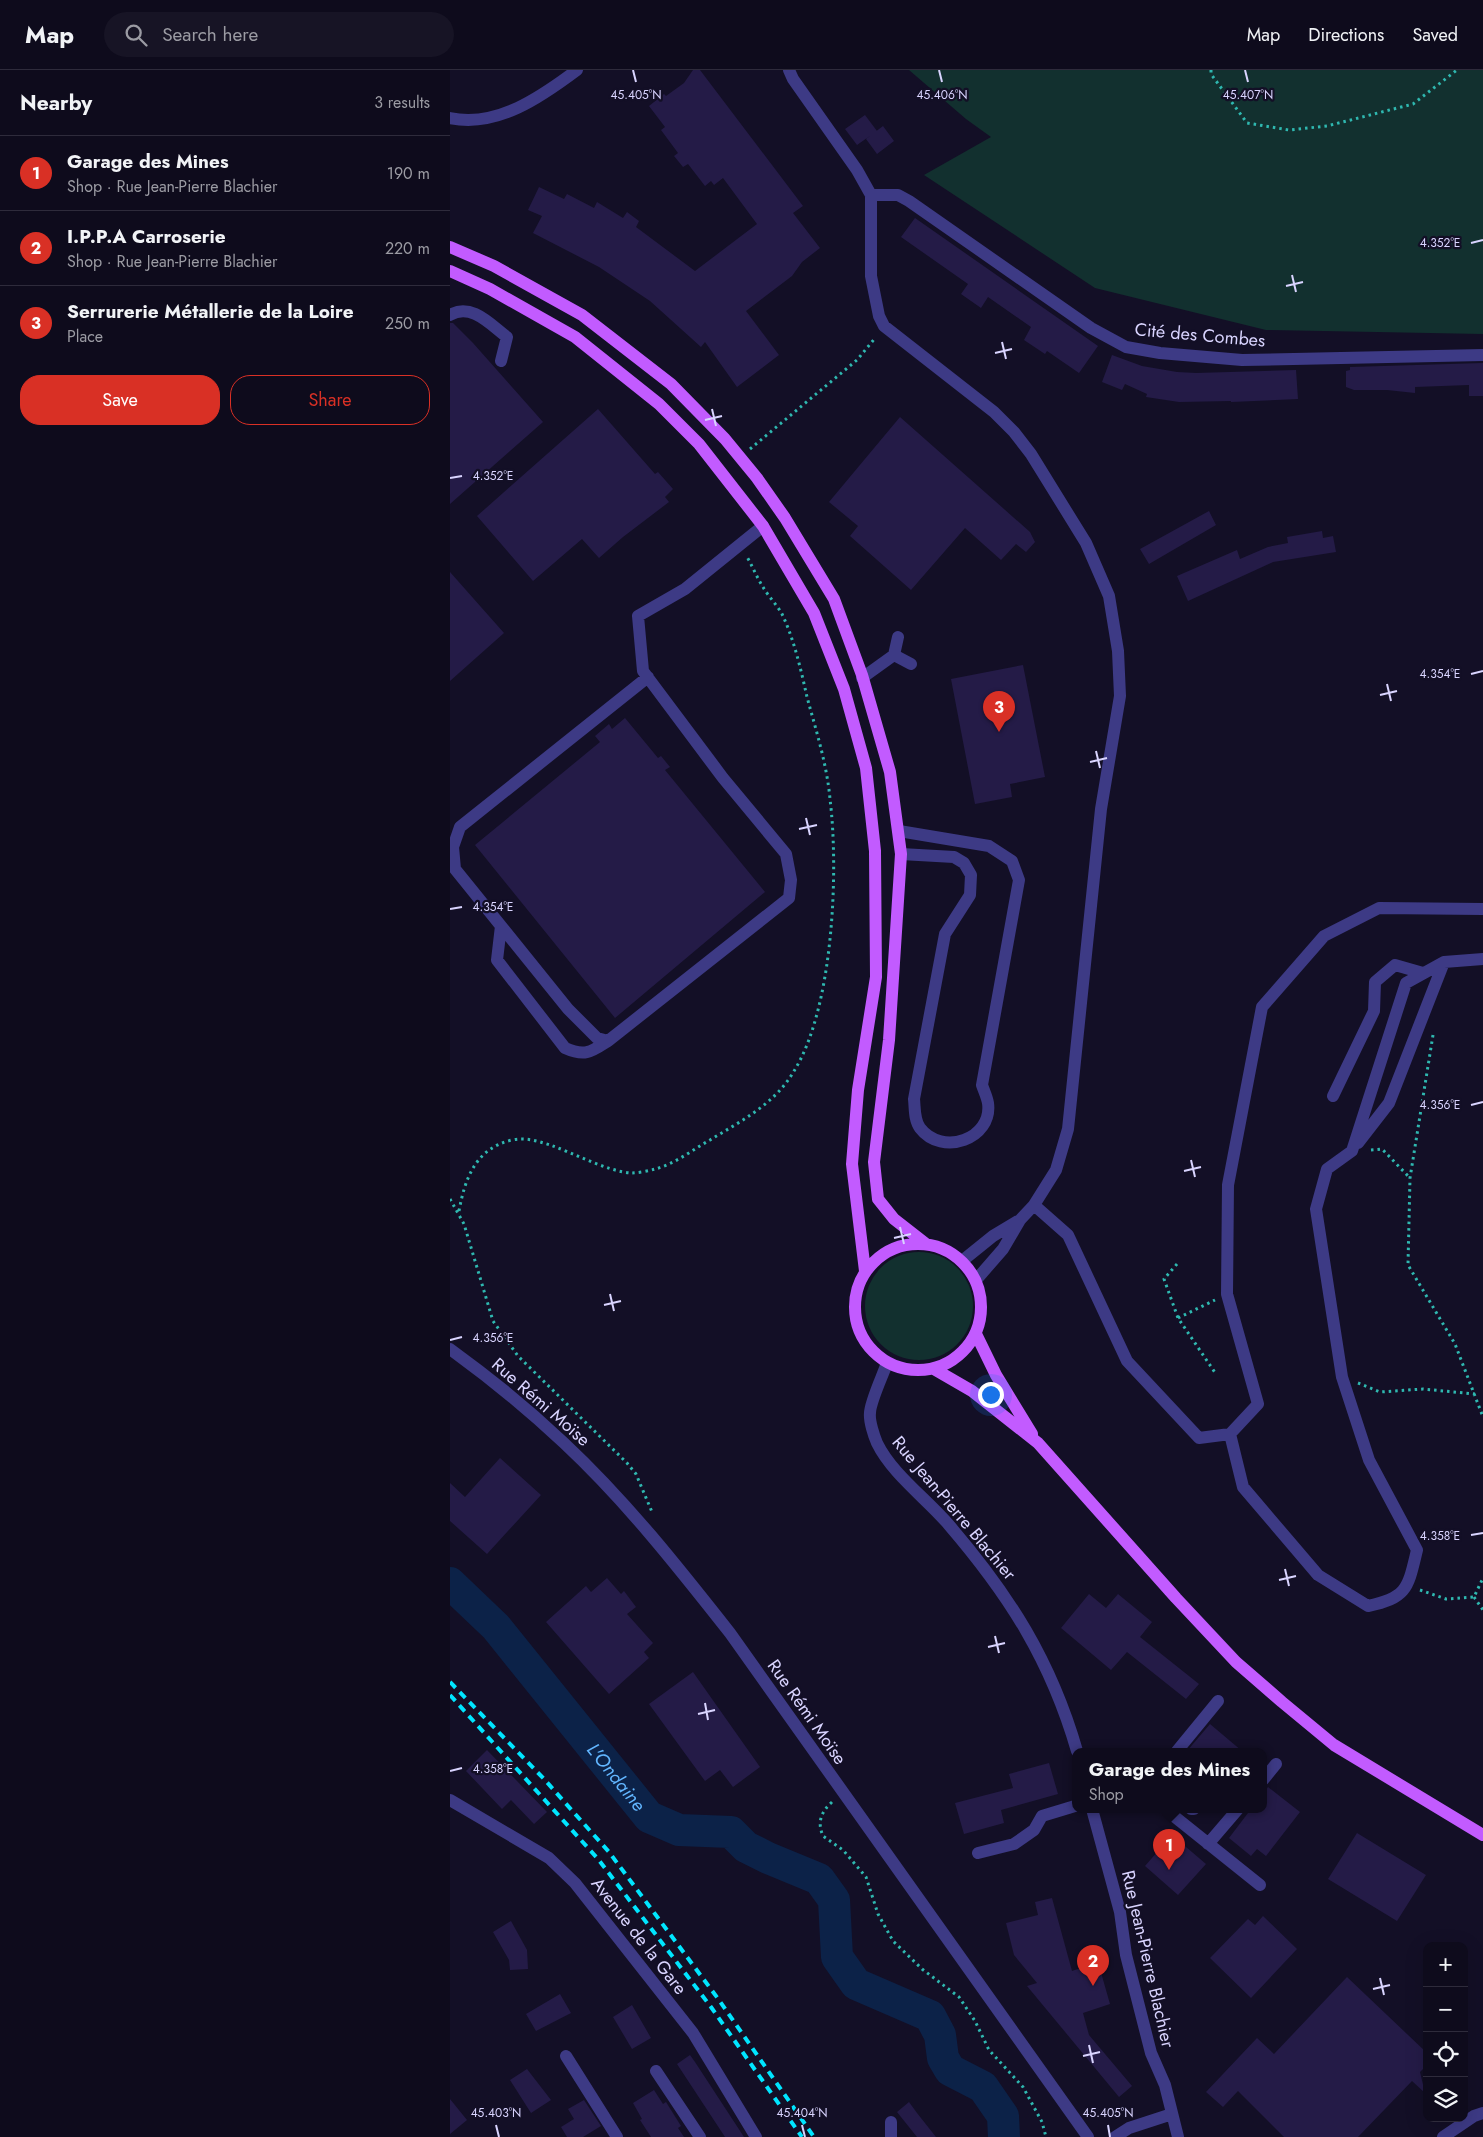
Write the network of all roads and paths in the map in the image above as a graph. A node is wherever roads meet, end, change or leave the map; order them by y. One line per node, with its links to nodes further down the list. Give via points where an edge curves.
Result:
1 (577, 70): 5 (street, via 533,101 513,110 481,120)
2 (789, 70): 6 (street)
3 (1211, 70): 4 (path, via 1247,123 1289,130 1327,126 1413,104)
4 (1457, 70)
5 (450, 118)
6 (871, 195): 10 (street, via 870,276); 11 (street, Cité des Combes, via 898,195 909,201 1091,328 1126,347 1242,360)
7 (450, 247): 19 (main road, via 494,266 582,315 672,384 718,432 785,518 834,599)
8 (450, 271): 14 (main road, via 575,337 659,404 699,444)
9 (450, 315): 12 (street, via 465,311 477,314 507,337)
10 (884, 326): 13 (path, via 858,360); 33 (street, via 994,412 1031,454 1086,543 1108,596 1118,651 1120,696 1102,809 1068,1129 1056,1170)
11 (1483, 354)
12 (501, 361)
13 (747, 452)
14 (763, 526): 18 (street, via 685,589 638,616 644,671); 38 (main road, via 814,613 844,689 866,768 875,851 876,977 858,1090 852,1164)
15 (898, 637): 16 (street)
16 (894, 655): 17 (street); 19 (street)
17 (911, 664)
18 (648, 677): 23 (street, via 460,827 453,847 455,869); 28 (street, via 722,778 786,854 792,880 789,898)
19 (862, 678): 20 (main road, via 890,772)
20 (899, 831): 21 (main road); 21 (street, via 989,846 1012,861 1019,880 982,1085 988,1104 986,1119 968,1139 955,1144 941,1143 920,1128 914,1099 945,934 970,895 971,875 964,863 954,857)
21 (901, 854): 35 (main road, via 889,1040 874,1162 878,1199 894,1219)
22 (1483, 910): 40 (street, via 1379,908 1324,936 1262,1007 1228,1185)
23 (501, 926): 28 (street, via 568,1009 597,1038); 28 (street, via 496,960 565,1048 589,1054)
24 (1483, 959): 25 (street)
25 (1444, 962): 26 (street); 30 (street, via 1389,1103)
26 (1423, 974): 29 (street, via 1395,965 1376,982 1374,1011); 30 (street, via 1406,982)
27 (1434, 1031): 31 (path)
28 (608, 1041)
29 (1333, 1096)
30 (1352, 1151): 31 (path, via 1382,1149); 48 (street, via 1327,1169 1316,1209)
31 (1410, 1178): 49 (path, via 1408,1265 1455,1344)
32 (450, 1199): 43 (path, via 464,1224 493,1320)
33 (1034, 1205): 34 (street); 51 (street, via 1068,1235 1127,1361 1199,1438)
34 (1020, 1220): 36 (street, via 993,1236); 39 (street, via 1003,1249)
35 (926, 1244): 36 (main road, via 939,1247); 38 (main road, via 903,1245 882,1254)
36 (962, 1261): 39 (main road)
37 (1177, 1264): 41 (path, via 1164,1279)
38 (865, 1271): 45 (main road, via 856,1290 854,1311 859,1332 870,1350)
39 (976, 1280): 42 (main road, via 981,1316)
40 (1227, 1294): 41 (path); 51 (street, via 1258,1404)
41 (1178, 1318): 47 (path)
42 (976, 1334): 46 (main road, via 966,1350 952,1362); 52 (main road, via 996,1375)
43 (508, 1343)
44 (450, 1349): 80 (street, Rue Rémi Moïse, via 499,1386 565,1444 678,1567 730,1633)
45 (886, 1363): 46 (main road, via 910,1371); 58 (street, Rue Jean-Pierre Blachier, via 870,1413 876,1442 894,1467 969,1548 1012,1605 1046,1665)
46 (934, 1369): 52 (main road, via 972,1391)
47 (1216, 1374)
48 (1342, 1377): 49 (path, via 1380,1392 1423,1389); 54 (street, via 1369,1460 1417,1550)
49 (1475, 1394): 50 (path)
50 (1483, 1417)
51 (1230, 1434): 54 (street, via 1243,1487 1318,1575 1368,1606 1390,1601)
52 (1038, 1443): 67 (main road, via 1242,1668 1334,1744)
53 (1483, 1578): 55 (path)
54 (1408, 1586): 55 (path, via 1446,1599)
55 (1474, 1597): 56 (path)
56 (1483, 1610)
57 (1218, 1701): 59 (street)
58 (1076, 1748)
59 (1179, 1748)
60 (1276, 1764): 61 (street)
61 (1267, 1775)
62 (450, 1800): 78 (street, Avenue de la Gare, via 549,1858 575,1883 693,2033)
63 (1072, 1807): 69 (street, via 1042,1816 1034,1830 1014,1844)
64 (1093, 1813): 74 (street, Rue Jean-Pierre Blachier, via 1120,1912 1126,1955 1149,2044)
65 (1170, 1813): 68 (street)
66 (1235, 1813): 68 (street)
67 (1483, 1835)
68 (1208, 1844): 70 (street)
69 (978, 1853)
70 (1260, 1885)
71 (566, 2056): 76 (street)
72 (656, 2071): 77 (street)
73 (1483, 2113): 83 (street)
74 (1172, 2114): 81 (street, via 1129,2128); 82 (street, Rue Jean-Pierre Blachier)
75 (890, 2122): 79 (street)
76 (617, 2137)
77 (700, 2137)
78 (756, 2137)
79 (891, 2137)
80 (1088, 2137)
81 (1115, 2137)
82 (1178, 2137)
83 (1443, 2137)

